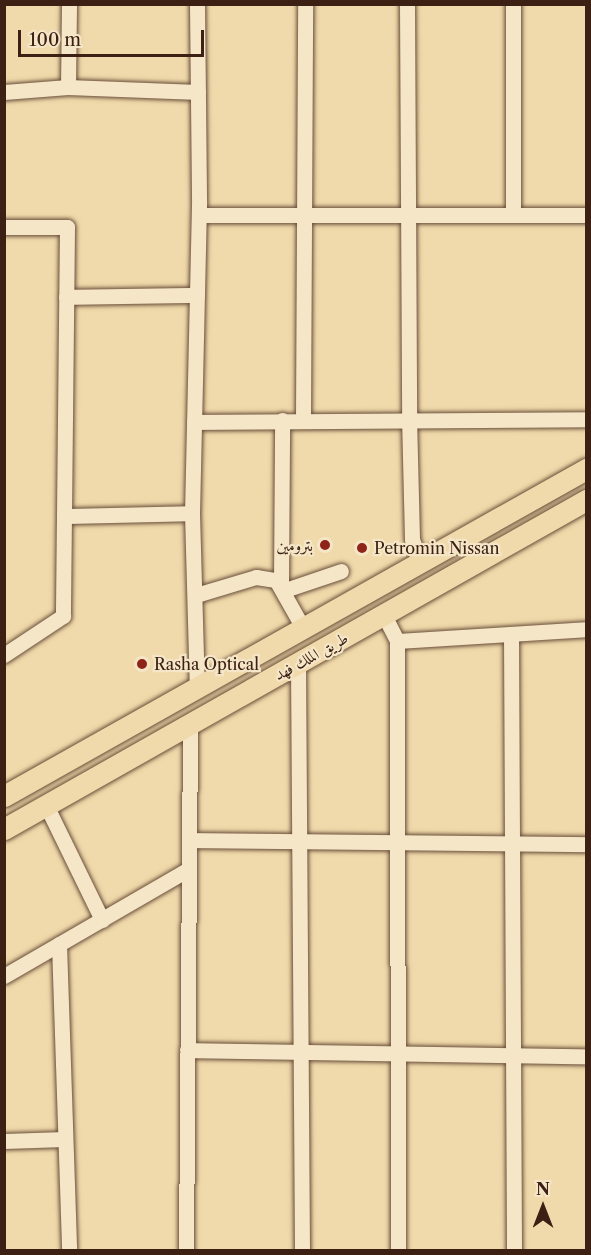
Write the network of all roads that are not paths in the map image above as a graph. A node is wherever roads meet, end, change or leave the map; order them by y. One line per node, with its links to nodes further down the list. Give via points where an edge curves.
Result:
1 (69, 4): 6 (street)
2 (196, 4): 8 (street)
3 (305, 4): 9 (street)
4 (406, 4): 10 (street)
5 (513, 4): 11 (street)
6 (68, 87): 7 (street); 8 (street)
7 (4, 92)
8 (198, 92): 12 (street)
9 (303, 212): 10 (street); 12 (street); 18 (street)
10 (409, 213): 11 (street); 17 (street)
11 (513, 214): 13 (street)
12 (199, 215): 15 (street)
13 (586, 215)
14 (4, 227): 16 (street, via 67,227)
15 (197, 296): 16 (street); 21 (street)
16 (66, 297): 27 (street)
17 (409, 416): 18 (street); 19 (street); 28 (street, via 412,539)
18 (303, 418): 20 (street)
19 (584, 419)
20 (282, 420): 21 (street); 30 (street)
21 (194, 422): 25 (street)
22 (586, 470): 28 (highway, طريق الملك فهد)
23 (586, 500): 26 (highway, طريق الملك فهد)
24 (586, 509): 26 (street)
25 (192, 513): 27 (street); 31 (street)
26 (563, 513): 32 (highway, طريق الملك فهد)
27 (64, 516): 37 (street, via 63,616)
28 (420, 563): 33 (highway, طريق الملك فهد)
29 (341, 571): 30 (street)
30 (283, 586): 31 (street, via 256,578); 33 (street)
31 (196, 595): 39 (street)
32 (384, 615): 36 (street); 38 (highway, طريق الملك فهد)
33 (303, 628): 39 (highway, طريق الملك فهد)
34 (586, 629): 35 (street)
35 (511, 634): 36 (street); 47 (street)
36 (397, 641): 45 (street)
37 (4, 655)
38 (298, 663): 40 (highway, طريق الملك فهد); 44 (street)
39 (197, 688): 41 (highway, طريق الملك فهد)
40 (190, 724): 42 (highway, طريق الملك فهد); 46 (street)
41 (4, 796)
42 (46, 805): 43 (highway, طريق الملك فهد); 50 (street)
43 (4, 829)
44 (298, 839): 45 (street); 46 (street); 54 (street)
45 (396, 839): 47 (street); 55 (street)
46 (191, 840): 49 (street)
47 (511, 841): 48 (street); 56 (street)
48 (586, 844)
49 (187, 870): 50 (street); 53 (street)
50 (102, 920): 51 (street)
51 (59, 944): 52 (street); 58 (street)
52 (4, 976)
53 (187, 1050): 54 (street); 61 (street)
54 (299, 1051): 55 (street); 62 (street)
55 (397, 1052): 56 (street); 63 (street)
56 (513, 1053): 57 (street); 64 (street)
57 (586, 1056)
58 (65, 1139): 59 (street); 60 (street)
59 (4, 1141)
60 (69, 1251)
61 (186, 1251)
62 (302, 1251)
63 (398, 1251)
64 (514, 1251)

